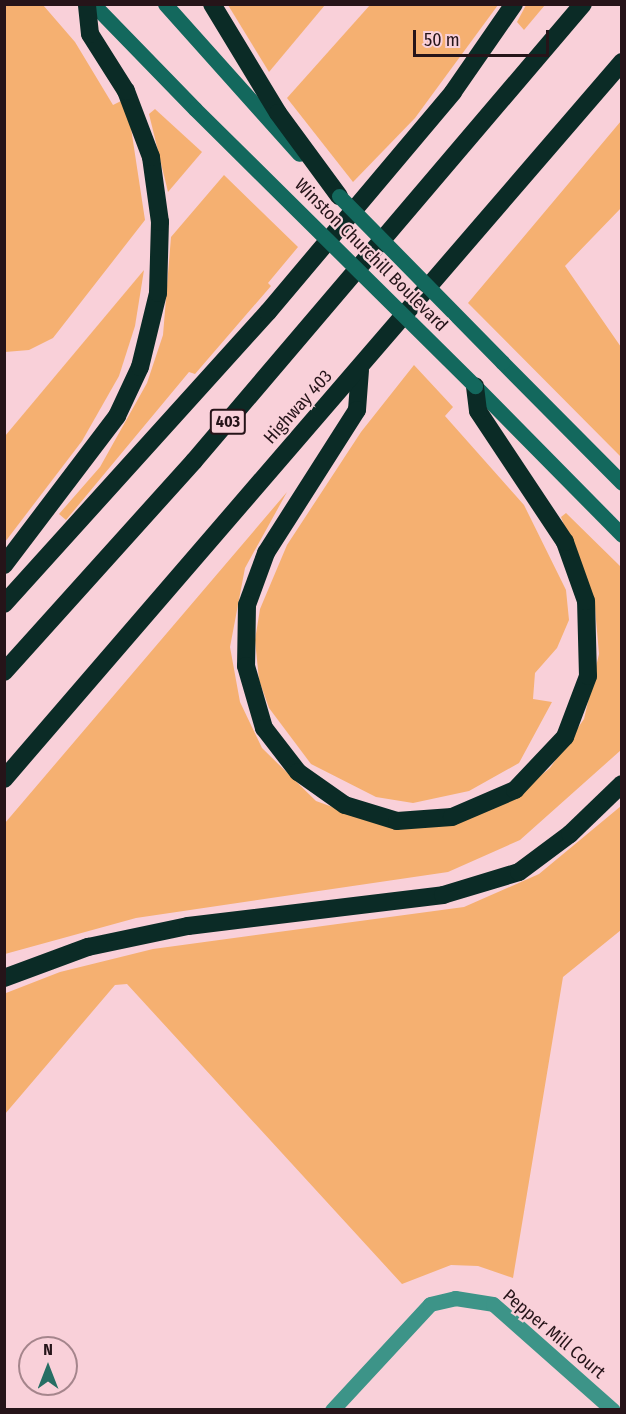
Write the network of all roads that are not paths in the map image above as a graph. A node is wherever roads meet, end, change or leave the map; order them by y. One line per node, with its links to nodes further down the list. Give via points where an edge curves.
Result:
1 (87, 4): 13 (highway, via 90,34 132,104 158,194 158,293 140,367 117,416)
2 (93, 4): 10 (main road, Winston Churchill Boulevard, bridge)
3 (165, 4): 8 (main road, Winston Churchill Boulevard)
4 (212, 4): 8 (highway, via 237,52)
5 (514, 4): 14 (highway, via 453,92 375,187)
6 (583, 4): 15 (highway, 403, via 194,461)
7 (621, 62): 9 (highway, Highway 403)
8 (339, 196): 11 (main road, Winston Churchill Boulevard, bridge)
9 (360, 369): 10 (highway, via 357,410 266,553 246,605 246,666 264,728 298,772 345,805 397,821 452,817 515,790 565,737 588,676 586,601 566,542 478,411); 16 (highway, Highway 403)
10 (475, 386): 12 (main road, Winston Churchill Boulevard)
11 (621, 483)
12 (621, 535)
13 (4, 566)
14 (4, 603)
15 (4, 672)
16 (4, 778)
17 (621, 783): 18 (highway, via 570,834 519,872 434,896 188,926 88,947)
18 (4, 978)
19 (332, 1410): 20 (street, Pepper Mill Court, via 430,1304 454,1298 493,1305)
20 (613, 1410)

